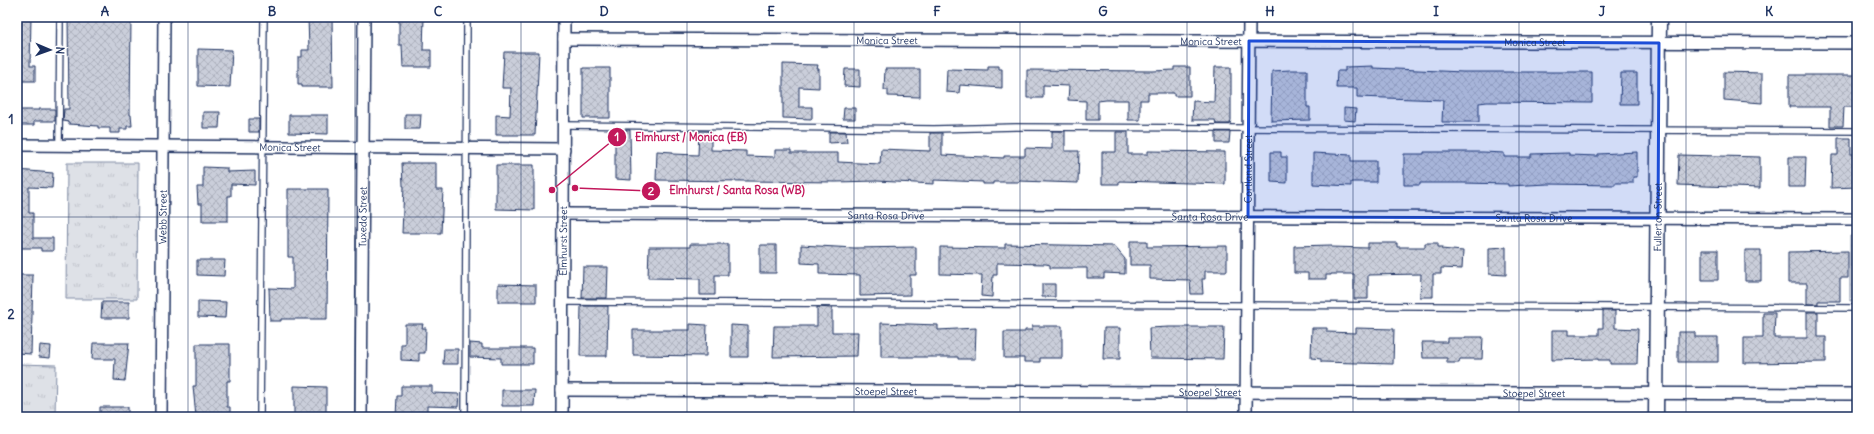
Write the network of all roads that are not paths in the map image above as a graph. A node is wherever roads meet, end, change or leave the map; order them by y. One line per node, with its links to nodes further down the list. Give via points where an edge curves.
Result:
1 (60, 17): 18 (lane)
2 (164, 17): 19 (street, Webb Street)
3 (264, 17): 20 (lane)
4 (364, 17): 21 (street, Tuxedo Street)
5 (466, 17): 22 (lane)
6 (564, 17): 9 (street, Elmhurst Street)
7 (1249, 17): 10 (street, Cortland Street)
8 (1659, 17): 11 (street, Fullerton Street)
9 (564, 39): 10 (street, Monica Street); 13 (street, Elmhurst Street)
10 (1249, 41): 11 (street, Monica Street); 14 (street, Cortland Street)
11 (1659, 43): 12 (street, Monica Street); 15 (street, Fullerton Street)
12 (1857, 44)
13 (564, 125): 14 (lane, via 934,129); 23 (street, Elmhurst Street)
14 (1248, 128): 15 (lane); 25 (street, Cortland Street)
15 (1659, 130): 16 (lane); 26 (street, Fullerton Street)
16 (1857, 130)
17 (17, 145): 18 (street, Monica Street)
18 (59, 145): 19 (street, Monica Street)
19 (163, 146): 20 (street, Monica Street); 36 (street, Webb Street)
20 (262, 147): 21 (street, Monica Street); 37 (lane)
21 (363, 147): 22 (street, Monica Street); 38 (street, Tuxedo Street)
22 (465, 148): 23 (street, Monica Street); 39 (lane)
23 (564, 148): 24 (street, Elmhurst Street)
24 (563, 214): 25 (street, Santa Rosa Drive); 28 (street, Elmhurst Street)
25 (1248, 217): 26 (street, Santa Rosa Drive); 29 (street, Cortland Street)
26 (1658, 218): 27 (street, Santa Rosa Drive); 30 (street, Fullerton Street)
27 (1857, 219)
28 (563, 302): 29 (lane); 32 (street, Elmhurst Street)
29 (1247, 305): 30 (lane); 33 (street, Cortland Street)
30 (1657, 307): 31 (lane); 34 (street, Fullerton Street)
31 (1857, 308)
32 (562, 390): 33 (street, Stoepel Street); 40 (street, Elmhurst Street)
33 (1246, 392): 34 (street, Stoepel Street); 41 (street, Cortland Street)
34 (1656, 393): 35 (street, Stoepel Street); 42 (street, Fullerton Street)
35 (1857, 394)
36 (161, 417)
37 (260, 417)
38 (361, 417)
39 (465, 417)
40 (562, 417)
41 (1246, 417)
42 (1656, 417)

